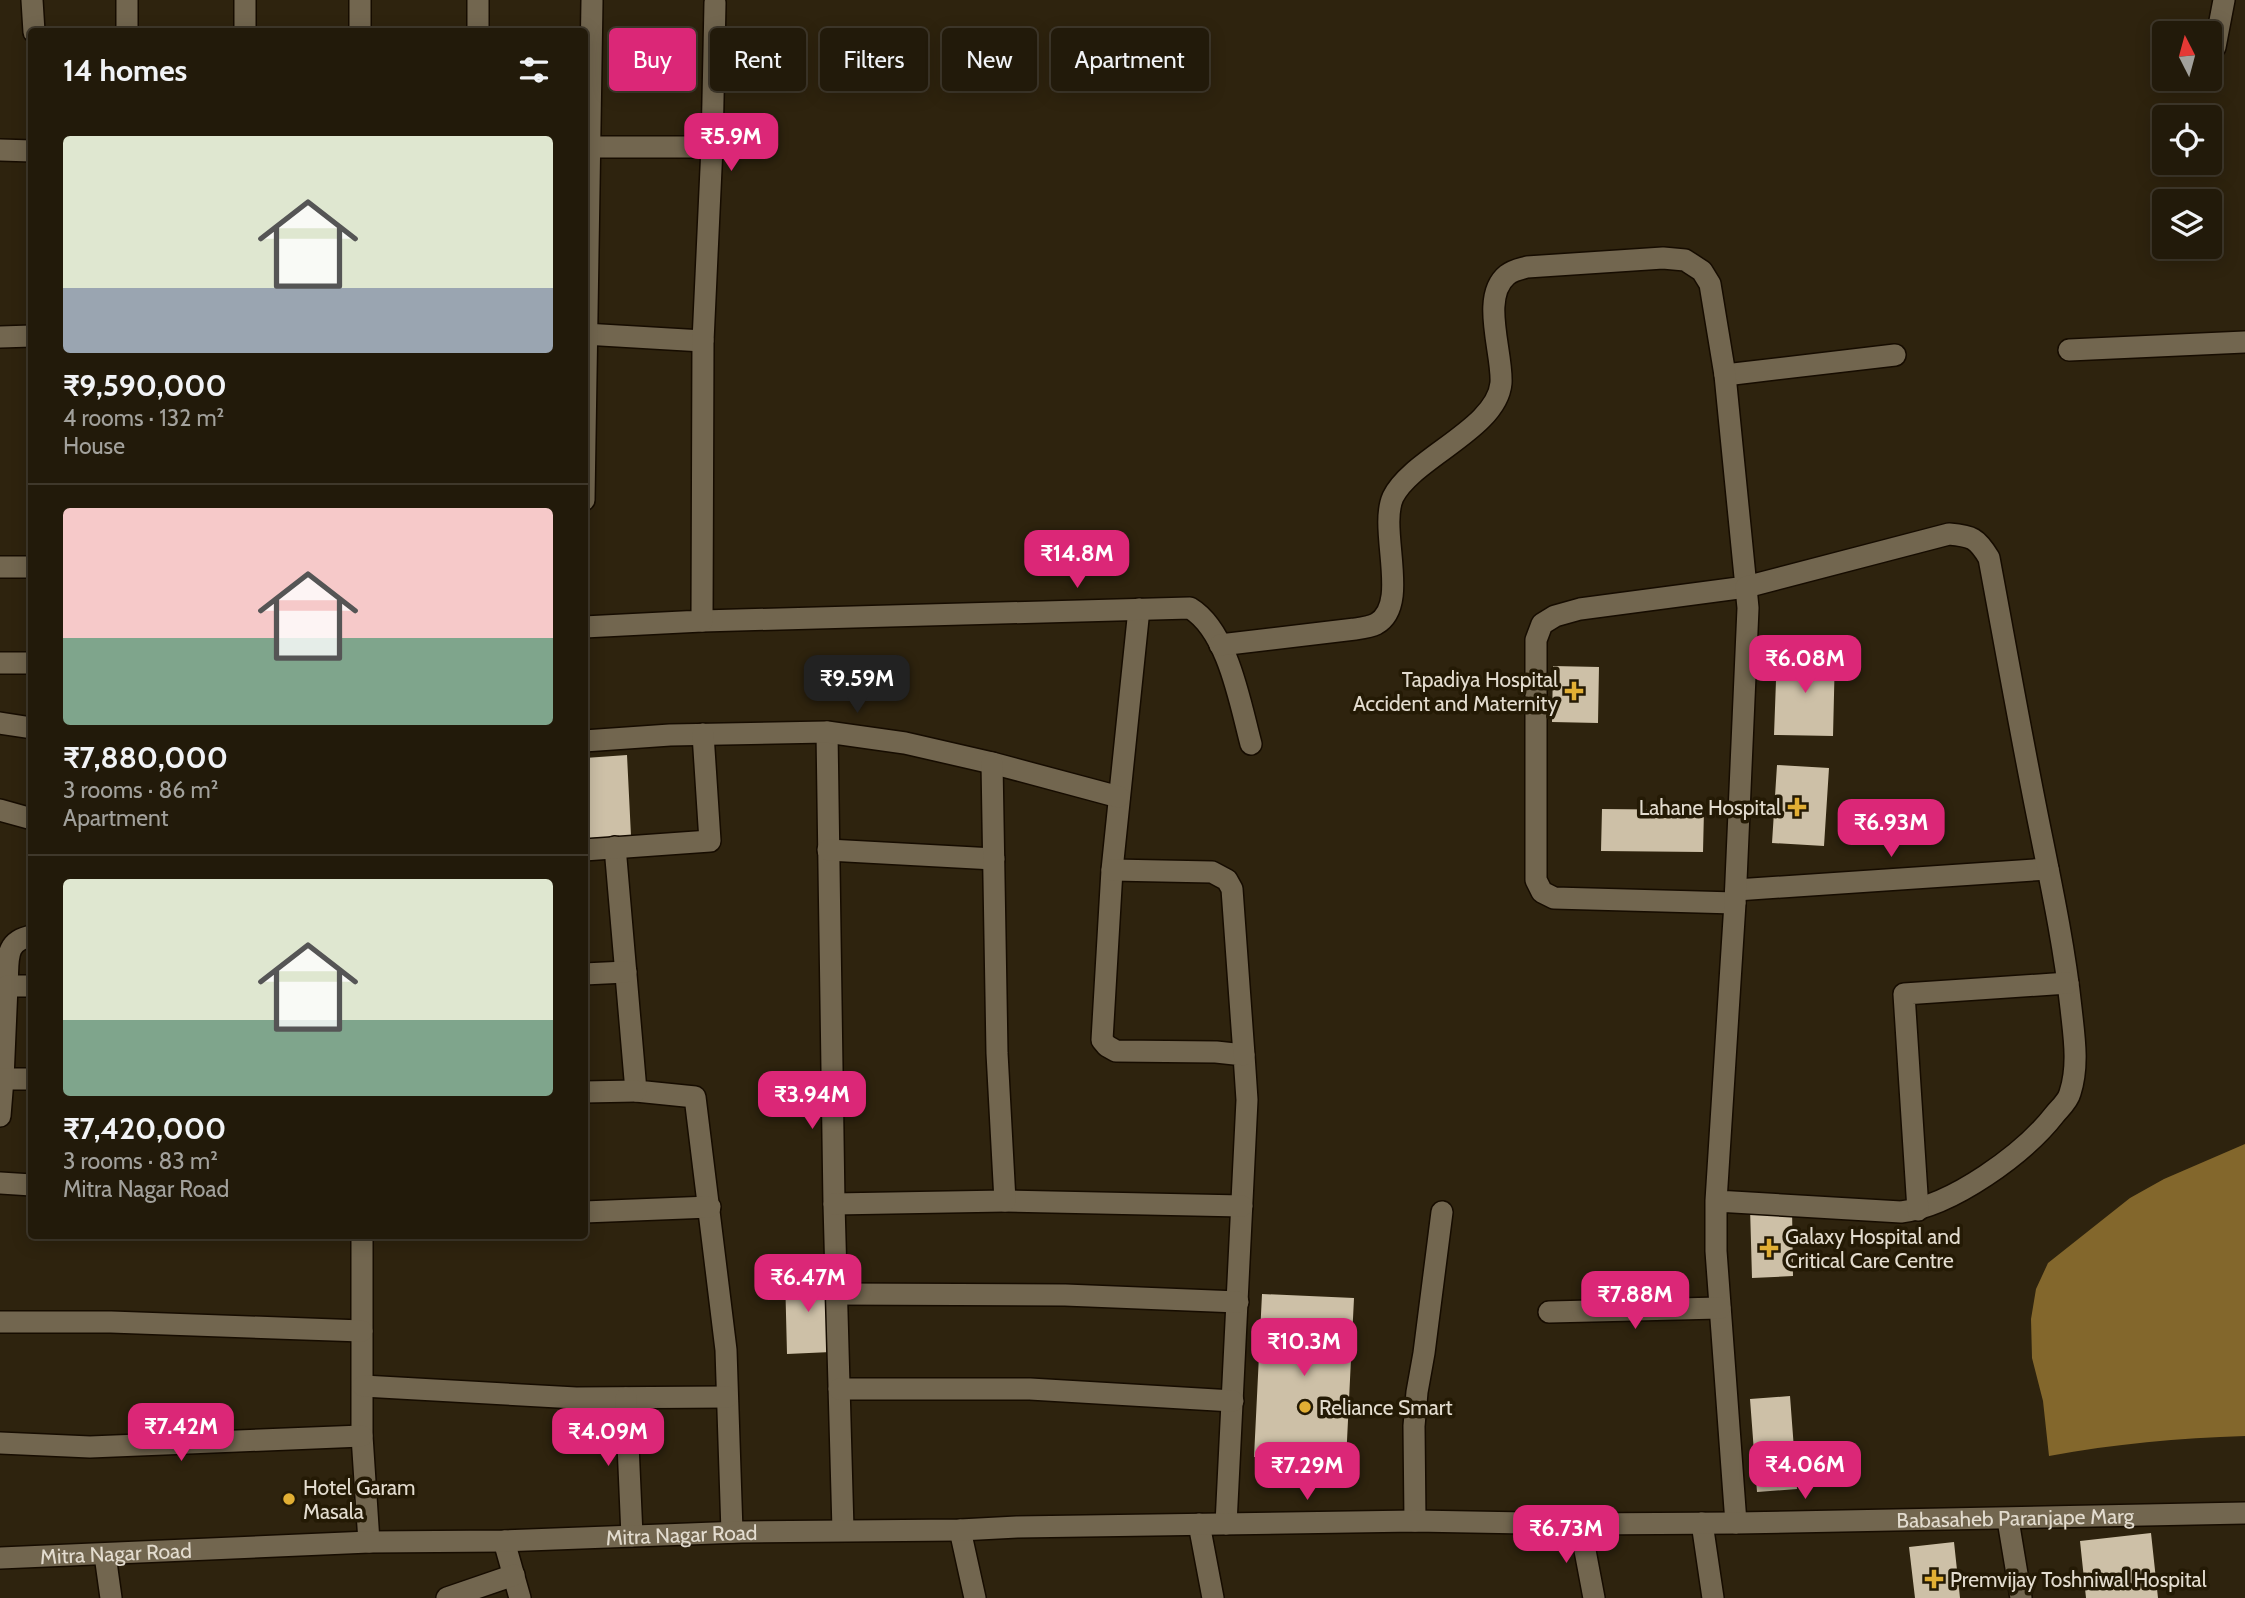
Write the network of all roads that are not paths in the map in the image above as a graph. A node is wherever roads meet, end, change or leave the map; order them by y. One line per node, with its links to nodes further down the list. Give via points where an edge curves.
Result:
1 (32, 0): 10 (street)
2 (127, 0): 11 (street)
3 (245, 0): 12 (street)
4 (359, 0): 13 (street)
5 (478, 0): 14 (street)
6 (2224, 0): 9 (street)
7 (592, 1): 15 (street)
8 (715, 3): 16 (street)
9 (2220, 21)
10 (34, 28)
11 (127, 28)
12 (245, 28)
13 (360, 28)
14 (478, 28)
15 (588, 118)
16 (712, 146): 17 (street); 23 (street)
17 (588, 147)
18 (0, 150): 19 (street)
19 (28, 151)
20 (588, 334): 23 (street)
21 (28, 336): 22 (street)
22 (0, 337)
23 (703, 341): 32 (street)
24 (2245, 342): 25 (street)
25 (2069, 350)
26 (1895, 355): 27 (street)
27 (1726, 375): 30 (street); 34 (street, via 1710,284 1702,271 1685,260 1527,267 1510,272 1495,294 1501,384 1496,400 1398,488 1390,505 1390,611 1377,624 1355,629)
28 (0, 567): 29 (street)
29 (28, 567)
30 (1746, 587): 51 (street, via 1949,534 1970,536 1980,544 1989,558); 53 (street); 53 (street, via 1580,609 1542,624 1536,640 1536,880 1542,892 1554,898)
31 (1139, 609): 32 (street); 34 (street, via 1190,608 1210,625); 44 (street)
32 (702, 621): 33 (street)
33 (588, 627)
34 (1220, 645): 42 (street)
35 (0, 663): 36 (street)
36 (28, 663)
37 (0, 723): 38 (street)
38 (28, 727)
39 (827, 732): 40 (street); 43 (street, via 905,743); 49 (street)
40 (703, 734): 41 (street); 47 (street, via 710,841)
41 (588, 741)
42 (1251, 744)
43 (992, 763): 44 (street); 50 (street)
44 (1119, 797): 52 (street)
45 (0, 810): 46 (street)
46 (28, 818)
47 (615, 847): 48 (street); 56 (street)
48 (588, 850)
49 (828, 850): 50 (street); 71 (street)
50 (994, 859): 69 (street)
51 (2048, 869): 53 (street); 58 (street)
52 (1112, 870): 61 (street, via 1212,872 1227,880 1232,889); 61 (street, via 1102,1040 1116,1051)
53 (1736, 897): 70 (street)
54 (28, 937): 55 (street)
55 (5, 946): 59 (street)
56 (626, 972): 57 (street); 64 (street)
57 (588, 974)
58 (2068, 983): 74 (street, via 2076,1069 2069,1096 2045,1128 1989,1174); 74 (street, via 1904,994)
59 (7, 986): 60 (street); 62 (street)
60 (28, 986)
61 (1244, 1055): 72 (street, via 1247,1100)
62 (1, 1078): 63 (street); 66 (street)
63 (28, 1079)
64 (636, 1091): 65 (street); 73 (street, via 695,1097)
65 (588, 1092)
66 (0, 1116)
67 (0, 1183): 68 (street)
68 (28, 1185)
69 (1005, 1201): 71 (street); 72 (street)
70 (1716, 1201): 74 (street); 80 (street)
71 (834, 1204): 78 (street)
72 (1242, 1206): 79 (street)
73 (710, 1207): 75 (street); 86 (street)
74 (1918, 1210)
75 (588, 1212)
76 (1442, 1212): 93 (street, via 1414,1426)
77 (362, 1239): 83 (street)
78 (836, 1294): 79 (street, via 1065,1295); 85 (street)
79 (1238, 1302): 88 (street)
80 (1720, 1308): 81 (street); 96 (street)
81 (1549, 1312)
82 (0, 1322): 83 (street)
83 (362, 1331): 84 (street)
84 (363, 1386): 87 (street); 89 (street)
85 (839, 1389): 88 (street, via 1030,1389); 100 (street)
86 (727, 1397): 87 (street); 102 (street)
87 (625, 1398): 103 (street)
88 (1233, 1401): 98 (street)
89 (362, 1436): 90 (street, via 90,1447); 105 (street)
90 (0, 1443)
91 (2245, 1513): 92 (street, Babasaheb Paranjape Marg)
92 (2008, 1520): 96 (street, Babasaheb Paranjape Marg); 116 (street)
93 (1415, 1521): 94 (street, Babasaheb Paranjape Marg); 99 (street, Babasaheb Paranjape Marg)
94 (1365, 1522): 98 (street, Mitra Nagar Road)
95 (1702, 1523): 96 (street, Babasaheb Paranjape Marg); 99 (street, Babasaheb Paranjape Marg); 115 (street)
96 (1736, 1523)
97 (1199, 1524): 98 (street, Mitra Nagar Road); 101 (street, Mitra Nagar Road); 113 (street)
98 (1226, 1524)
99 (1580, 1524): 114 (street)
100 (843, 1530): 101 (street, Mitra Nagar Road); 102 (street, Mitra Nagar Road)
101 (960, 1530): 112 (street)
102 (732, 1532): 103 (street, Mitra Nagar Road)
103 (632, 1536): 104 (street, Mitra Nagar Road)
104 (505, 1541): 105 (street, Mitra Nagar Road); 108 (street)
105 (369, 1542): 106 (street, Mitra Nagar Road)
106 (105, 1555): 107 (street, Mitra Nagar Road); 109 (street)
107 (0, 1558)
108 (514, 1575): 110 (street); 111 (street)
109 (111, 1598)
110 (447, 1598)
111 (520, 1598)
112 (975, 1598)
113 (1213, 1598)
114 (1594, 1598)
115 (1713, 1598)
116 (2021, 1598)

